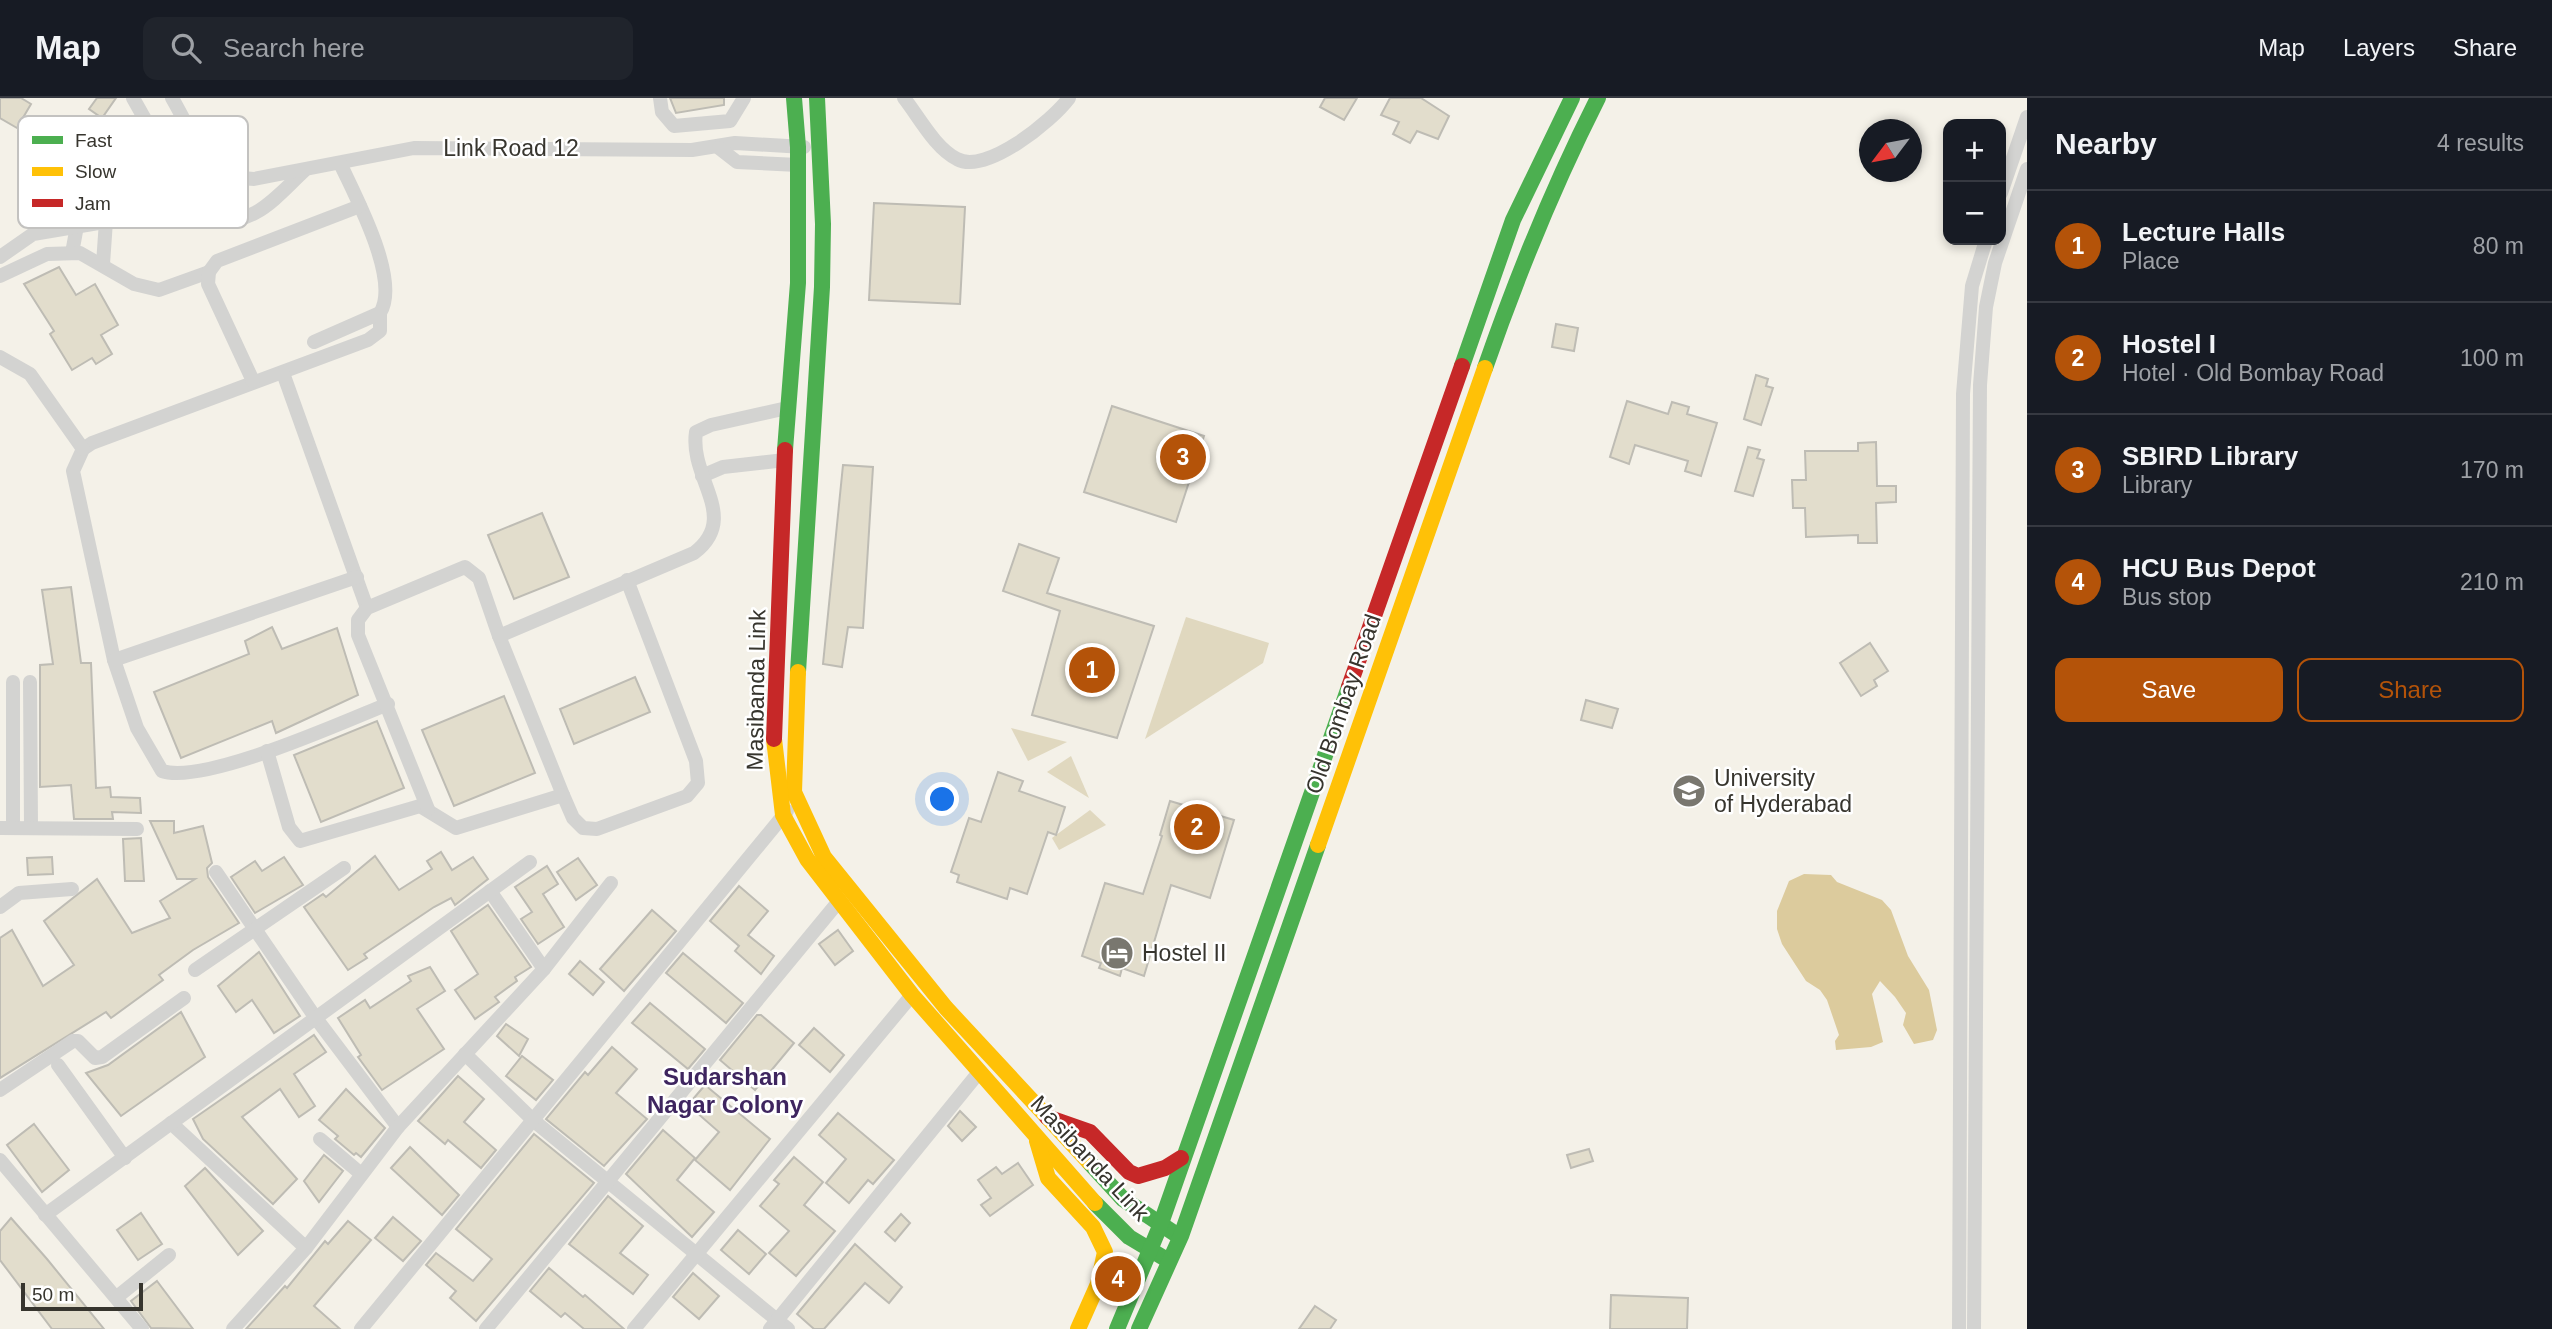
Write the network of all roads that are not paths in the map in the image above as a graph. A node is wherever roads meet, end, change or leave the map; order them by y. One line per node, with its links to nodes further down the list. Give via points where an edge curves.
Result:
1 (133, 98): 11 (street)
2 (172, 98): 12 (street, Link Road 12)
3 (660, 98): 4 (street, via 662,112 674,126 730,121)
4 (744, 98)
5 (794, 98): 14 (main road, Masibanda Link)
6 (817, 98): 15 (main road)
7 (904, 98): 8 (street, via 955,159 977,163 1032,132)
8 (1069, 98)
9 (1572, 98): 92 (main road, Old Bombay Road, via 1508,232)
10 (1598, 98): 98 (main road, Old Bombay Road, via 1565,163 1508,302)
11 (143, 116)
12 (183, 116)
13 (2027, 117): 22 (street)
14 (798, 147): 15 (street, Link Road 12); 16 (street, Link Road 12, via 736,143); 18 (main road, Masibanda Link)
15 (821, 147): 56 (main road, via 822,287)
16 (719, 148): 17 (street, Link Road 12, via 414,148); 18 (street, Link Road 12, via 737,162)
17 (340, 163): 20 (street, Link Road 12); 23 (street)
18 (798, 165): 39 (main road, Masibanda Link, via 798,283)
19 (2027, 169): 44 (street, via 1995,263 1986,307 1980,385)
20 (305, 170): 21 (street, Link Road 12); 24 (street)
21 (248, 179)
22 (2005, 182)
23 (360, 206): 32 (street, via 218,261); 34 (street, via 386,279 385,305)
24 (248, 218)
25 (66, 228): 30 (street, via 33,234)
26 (77, 228): 29 (street)
27 (106, 228): 31 (street)
28 (1984, 245): 43 (street, via 1972,286 1967,337)
29 (72, 253): 31 (street); 33 (street, via 47,254)
30 (0, 257)
31 (103, 264): 32 (street, via 134,284 159,290)
32 (209, 272): 38 (street, via 208,284)
33 (0, 276)
34 (380, 313): 35 (street); 37 (street, via 383,324 376,336)
35 (314, 342)
36 (0, 357): 40 (street, via 30,374)
37 (283, 373): 38 (street); 45 (street)
38 (253, 381): 40 (street)
39 (787, 408): 41 (main road, Masibanda Link); 42 (street, via 696,432 693,451)
40 (83, 449): 49 (street, via 73,471)
41 (785, 460): 42 (street, via 723,467); 55 (main road, Masibanda Link)
42 (702, 476): 46 (street, via 715,520 707,542 694,552)
43 (1962, 536): 44 (street); 50 (street)
44 (1979, 536): 51 (street)
45 (357, 577): 47 (street); 49 (street)
46 (626, 580): 48 (street); 58 (street, via 696,761 698,783 687,796 597,829 583,828)
47 (367, 608): 48 (street, via 465,566 479,578); 54 (street, via 358,620 358,635)
48 (499, 636): 58 (street)
49 (114, 660): 57 (street, via 137,728 162,771 195,771)
50 (1962, 661): 51 (street); 65 (street)
51 (1978, 662): 66 (street)
52 (13, 682): 63 (street)
53 (30, 682): 62 (street)
54 (388, 704): 57 (street); 60 (street)
55 (776, 710): 56 (main road); 61 (main road, Masibanda Link)
56 (796, 712): 59 (main road)
57 (267, 751): 60 (street, via 289,827 300,841 420,806)
58 (563, 795): 60 (street, via 467,827 445,824)
59 (797, 800): 61 (street); 85 (main road, via 824,857 946,1008)
60 (428, 809)
61 (783, 815): 73 (main road, Masibanda Link, via 807,859); 86 (street)
62 (31, 826): 63 (street); 64 (street)
63 (6, 828)
64 (137, 829)
65 (1961, 849): 66 (street); 114 (street)
66 (1977, 851): 115 (street)
67 (530, 862): 72 (street)
68 (344, 868): 75 (street)
69 (216, 872): 75 (street)
70 (611, 883): 76 (street)
71 (72, 889): 74 (street, via 19,894)
72 (490, 891): 76 (street); 80 (street)
73 (839, 901): 78 (main road, Masibanda Link); 95 (street)
74 (0, 907)
75 (255, 930): 77 (street); 80 (street)
76 (544, 969): 81 (street)
77 (195, 970)
78 (912, 995): 83 (main road, Masibanda Link); 100 (street)
79 (184, 998): 84 (street, via 102,1057 95,1058 73,1041)
80 (315, 1017): 87 (street); 88 (street)
81 (465, 1054): 86 (street); 88 (street)
82 (58, 1065): 91 (street)
83 (980, 1071): 89 (main road, Masibanda Link); 105 (street)
84 (0, 1090)
85 (1047, 1117): 92 (main road, via 1090,1132 1138,1176); 97 (main road, via 1123,1199)
86 (534, 1121): 95 (street); 108 (street)
87 (171, 1123): 91 (street); 99 (street)
88 (398, 1126): 94 (street)
89 (1035, 1134): 101 (main road, Masibanda Link, via 1114,1223); 111 (main road, via 1048,1178 1093,1227 1105,1252 1098,1284)
90 (320, 1139): 94 (street)
91 (125, 1158): 96 (street)
92 (1181, 1158): 97 (main road, Old Bombay Road)
93 (0, 1160): 96 (street)
94 (360, 1173): 99 (street)
95 (606, 1180): 100 (street); 109 (street)
96 (45, 1215): 104 (street)
97 (1160, 1226): 98 (main road); 101 (main road, Old Bombay Road)
98 (1181, 1236): 103 (main road, Old Bombay Road)
99 (306, 1248): 107 (street)
100 (696, 1251): 105 (street); 110 (street)
101 (1149, 1252): 103 (main road, Masibanda Link); 112 (main road, Old Bombay Road)
102 (169, 1255): 104 (street)
103 (1169, 1261): 113 (main road, Old Bombay Road)
104 (117, 1297): 106 (street)
105 (778, 1326)
106 (142, 1329)
107 (233, 1329)
108 (361, 1329)
109 (486, 1329)
110 (634, 1329)
111 (1078, 1329)
112 (1117, 1329)
113 (1139, 1329)
114 (1959, 1329)
115 (1974, 1329)

